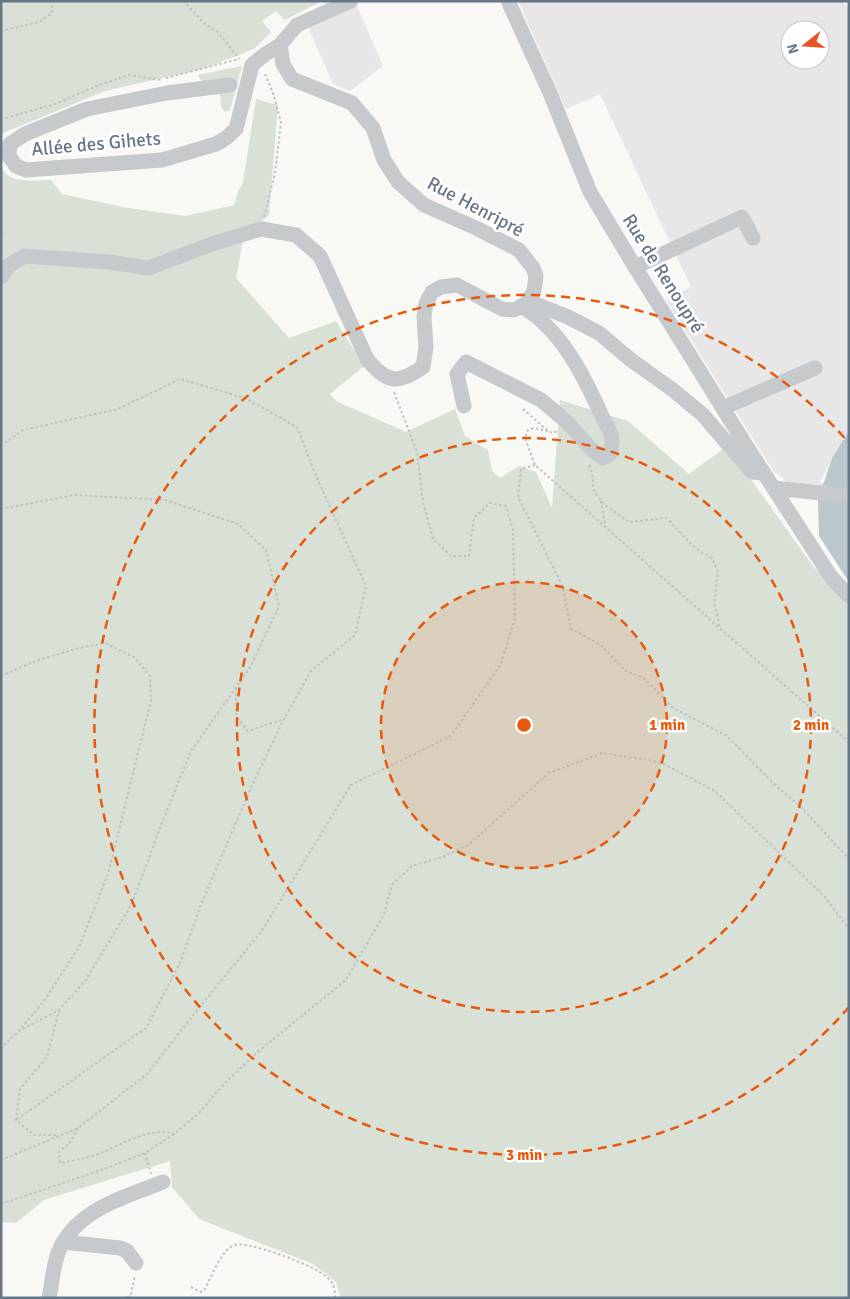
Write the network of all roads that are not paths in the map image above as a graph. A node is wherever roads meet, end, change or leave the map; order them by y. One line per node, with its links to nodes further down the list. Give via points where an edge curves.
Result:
1 (351, 1): 3 (street, via 297,25)
2 (508, 1): 6 (street, Rue de Renoupré, via 590,192)
3 (280, 45): 4 (street, Allée des Gihets, via 250,61 236,129 216,144 162,160 26,170 16,166 9,156 10,144 25,134 87,109 167,93); 8 (street, Rue Henripré, via 283,64 292,80 352,103 373,128 384,160 398,182 424,205 519,250 536,276 534,291)
4 (230, 85)
5 (753, 238): 6 (street, via 742,217)
6 (635, 267): 11 (street, Rue de Renoupré)
7 (1, 277): 8 (street, via 9,265 25,256 149,268 261,229 296,235 320,256 367,359 378,373 392,379 408,377 423,367 426,303 432,292 441,286 457,285 502,309 514,310)
8 (525, 303): 10 (street, via 570,356 612,439 610,454 603,458 592,450 541,400 466,362 457,374); 12 (street, via 568,317 599,333 703,415 752,472)
9 (815, 368): 11 (street)
10 (464, 406)
11 (723, 408): 12 (street, Rue de Renoupré)
12 (764, 473): 13 (street, Rue de Renoupré)
13 (774, 488): 14 (street); 15 (street, Rue de Renoupré, via 830,577)
14 (849, 496)
15 (849, 596)
16 (158, 1184): 17 (street, via 93,1211)
17 (63, 1242): 18 (street, via 120,1248 127,1251); 19 (street)
18 (136, 1263)
19 (49, 1298)

